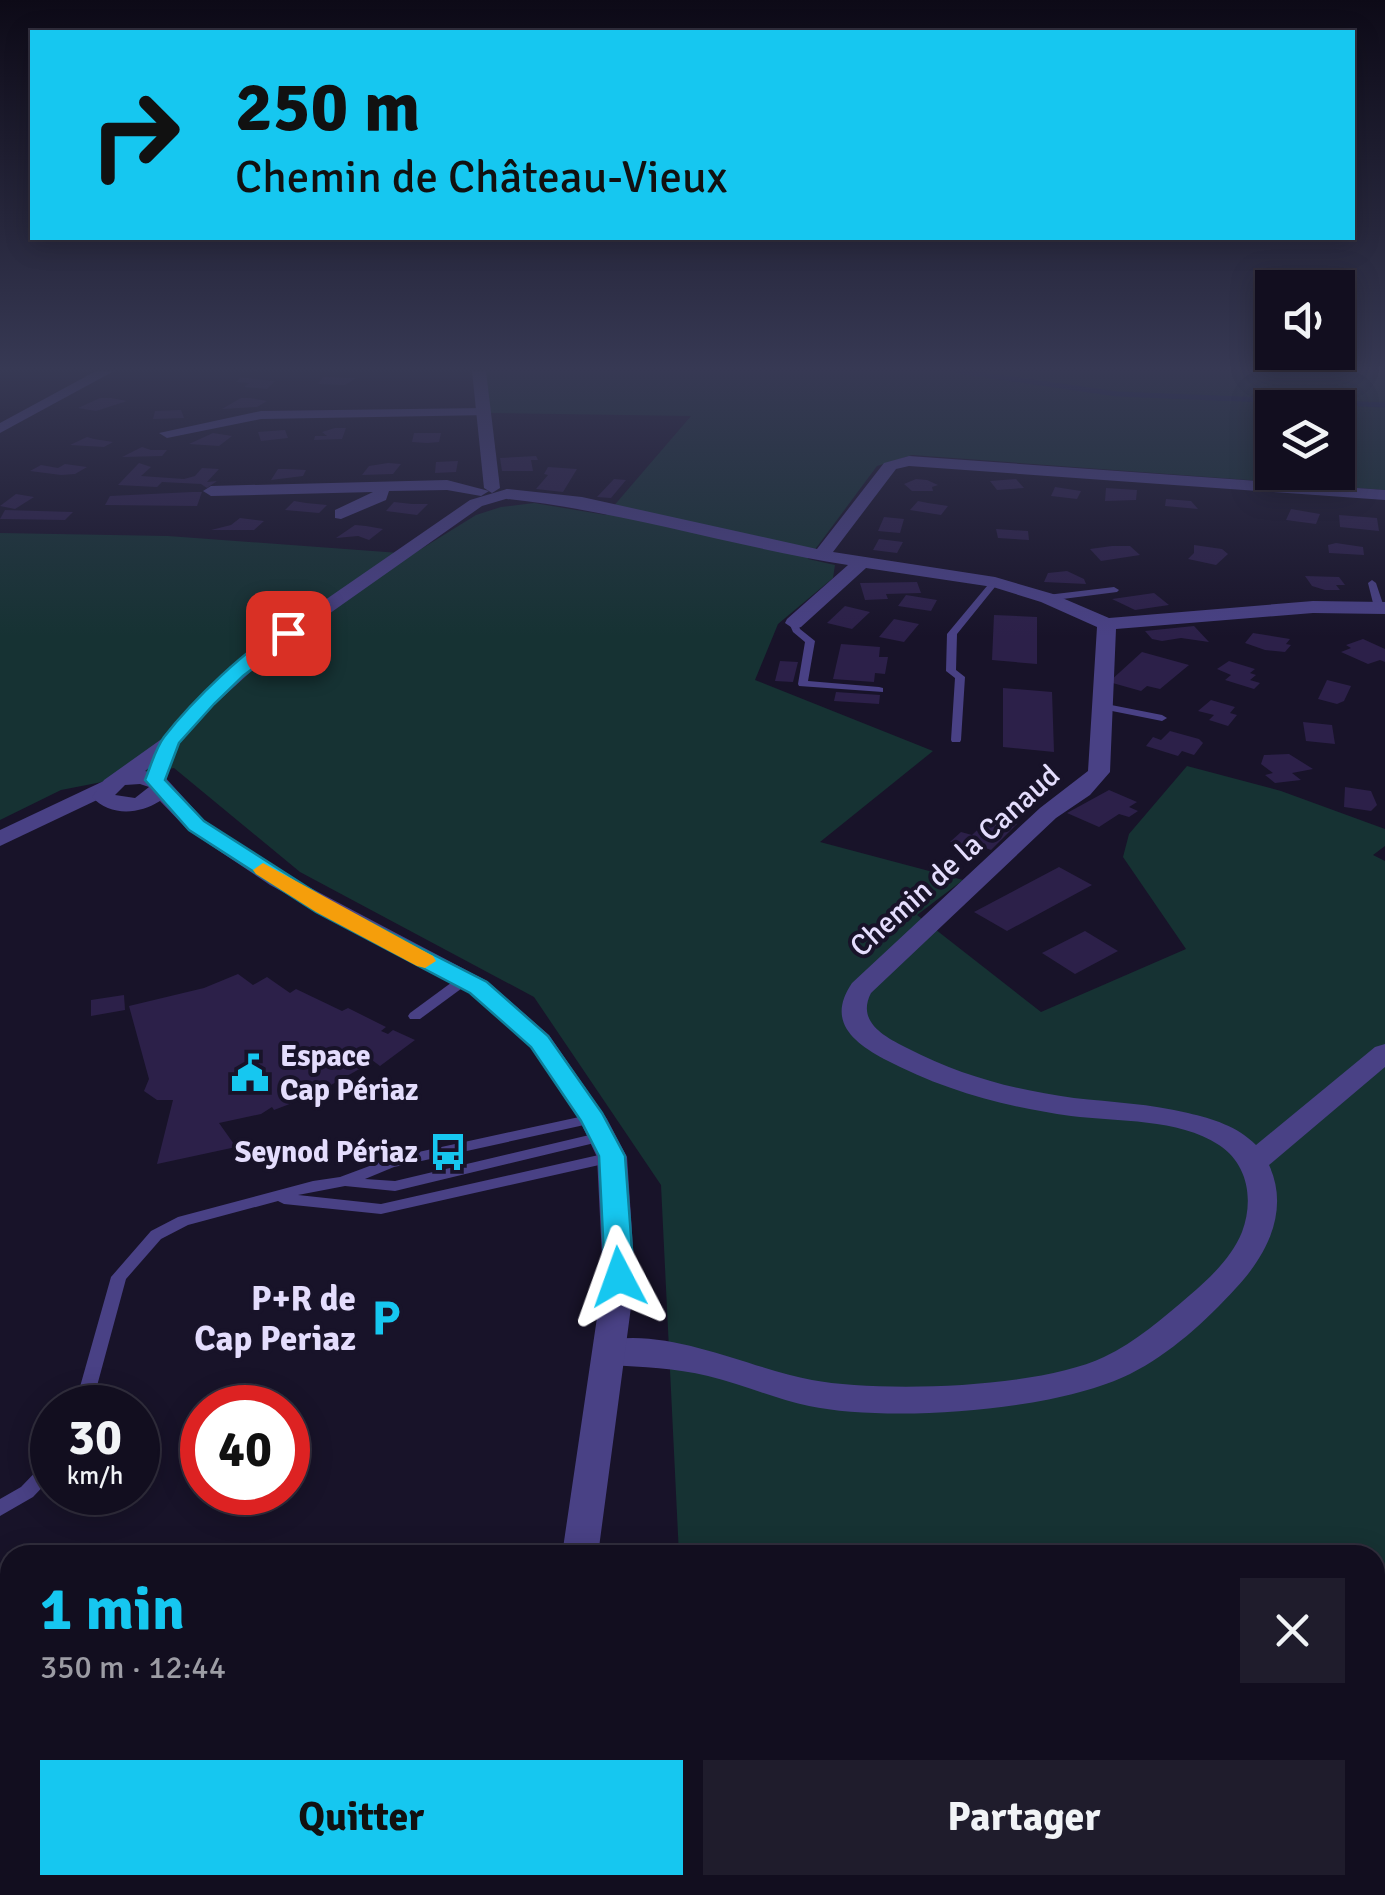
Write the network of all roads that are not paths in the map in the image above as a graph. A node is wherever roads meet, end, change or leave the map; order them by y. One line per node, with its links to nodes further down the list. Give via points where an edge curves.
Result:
1 (489, 459): 3 (street)
2 (382, 487): 3 (street); 4 (street); 6 (street, via 380,497)
3 (491, 490): 7 (street, via 582,502); 20 (street, via 258,655)
4 (211, 491)
5 (1385, 495): 7 (street, via 909,461 890,466)
6 (341, 514)
7 (822, 556): 8 (street)
8 (862, 562): 9 (street); 14 (street)
9 (995, 582): 12 (street); 19 (lane, via 952,634 951,671 960,678)
10 (1372, 582): 13 (lane)
11 (1114, 590): 12 (lane)
12 (1047, 598): 15 (street)
13 (1382, 608): 15 (street, via 1313,607)
14 (794, 623): 16 (lane, via 810,641 803,684)
15 (1107, 624): 17 (street, Chemin de la Canaud)
16 (879, 690)
17 (1101, 706): 18 (lane); 29 (street, Chemin de la Canaud, via 1102,766 1090,784 914,936 854,998 852,1018 878,1044 954,1083 1028,1101 1195,1124 1227,1136)
18 (1162, 718)
19 (956, 740)
20 (170, 742): 21 (street); 22 (street)
21 (158, 783): 22 (street, via 152,798); 23 (street)
22 (118, 794): 23 (street); 24 (street)
23 (196, 826): 25 (street, via 324,908)
24 (0, 839)
25 (464, 980): 26 (lane); 28 (street, via 540,1042)
26 (415, 1016)
27 (1385, 1053): 29 (street)
28 (602, 1138): 30 (lane, via 395,1186 342,1182); 30 (lane, via 382,1208); 31 (street, via 619,1277)
29 (1253, 1162): 31 (street, via 1263,1195 1260,1222 1228,1280 1150,1348 1100,1373 1051,1386 889,1399 813,1394 679,1357)
30 (272, 1199): 32 (lane, via 182,1221 156,1235 119,1277)
31 (610, 1352): 35 (street)
32 (88, 1385)
33 (30, 1490): 34 (lane)
34 (0, 1508)
35 (581, 1545)

